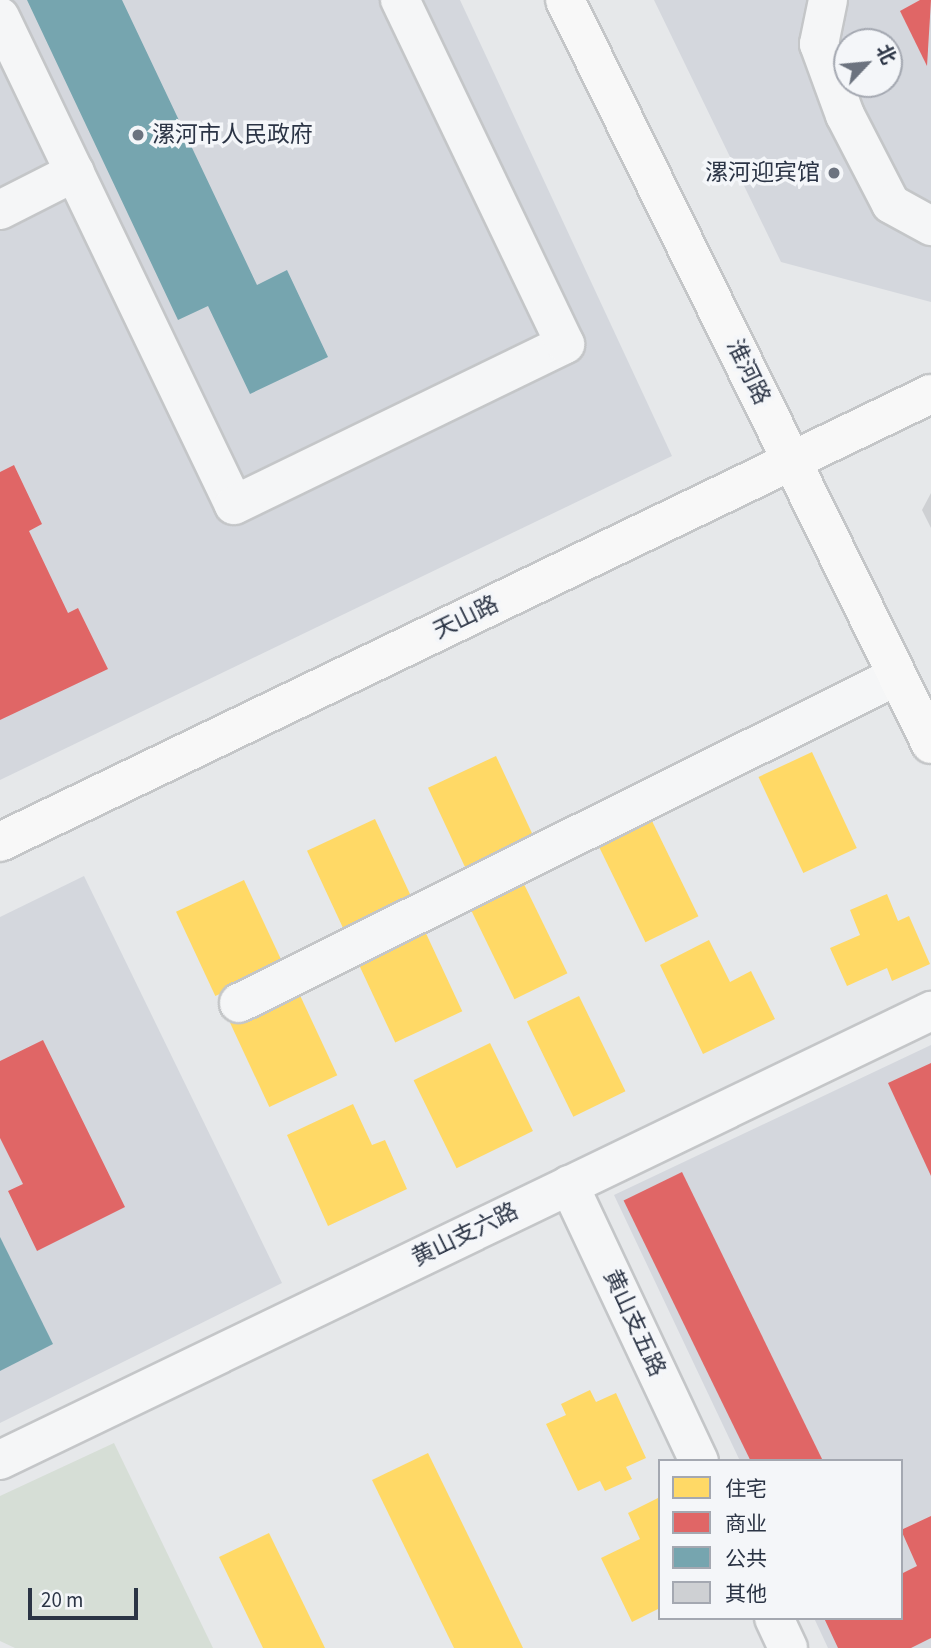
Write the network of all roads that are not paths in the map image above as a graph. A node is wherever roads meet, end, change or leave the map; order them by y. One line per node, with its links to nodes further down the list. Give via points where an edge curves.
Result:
1 (565, 0): 9 (street, 淮河路)
2 (828, 0): 7 (street, via 819,44 845,115 891,204)
3 (405, 1): 5 (street, via 565,344 234,505)
4 (0, 17): 5 (street)
5 (75, 172): 6 (street)
6 (0, 209)
7 (931, 226)
8 (931, 394): 9 (street, 天山路)
9 (792, 461): 10 (street, 淮河路); 12 (street, 天山路)
10 (897, 676): 11 (street, 淮河路); 13 (street)
11 (931, 744)
12 (0, 842)
13 (239, 1003)
14 (931, 1010): 15 (street, 黄山支六路)
15 (569, 1185): 16 (street, 黄山支五路); 17 (street, 黄山支六路)
16 (698, 1459)
17 (0, 1460)
18 (775, 1620): 19 (street)
19 (788, 1648)

